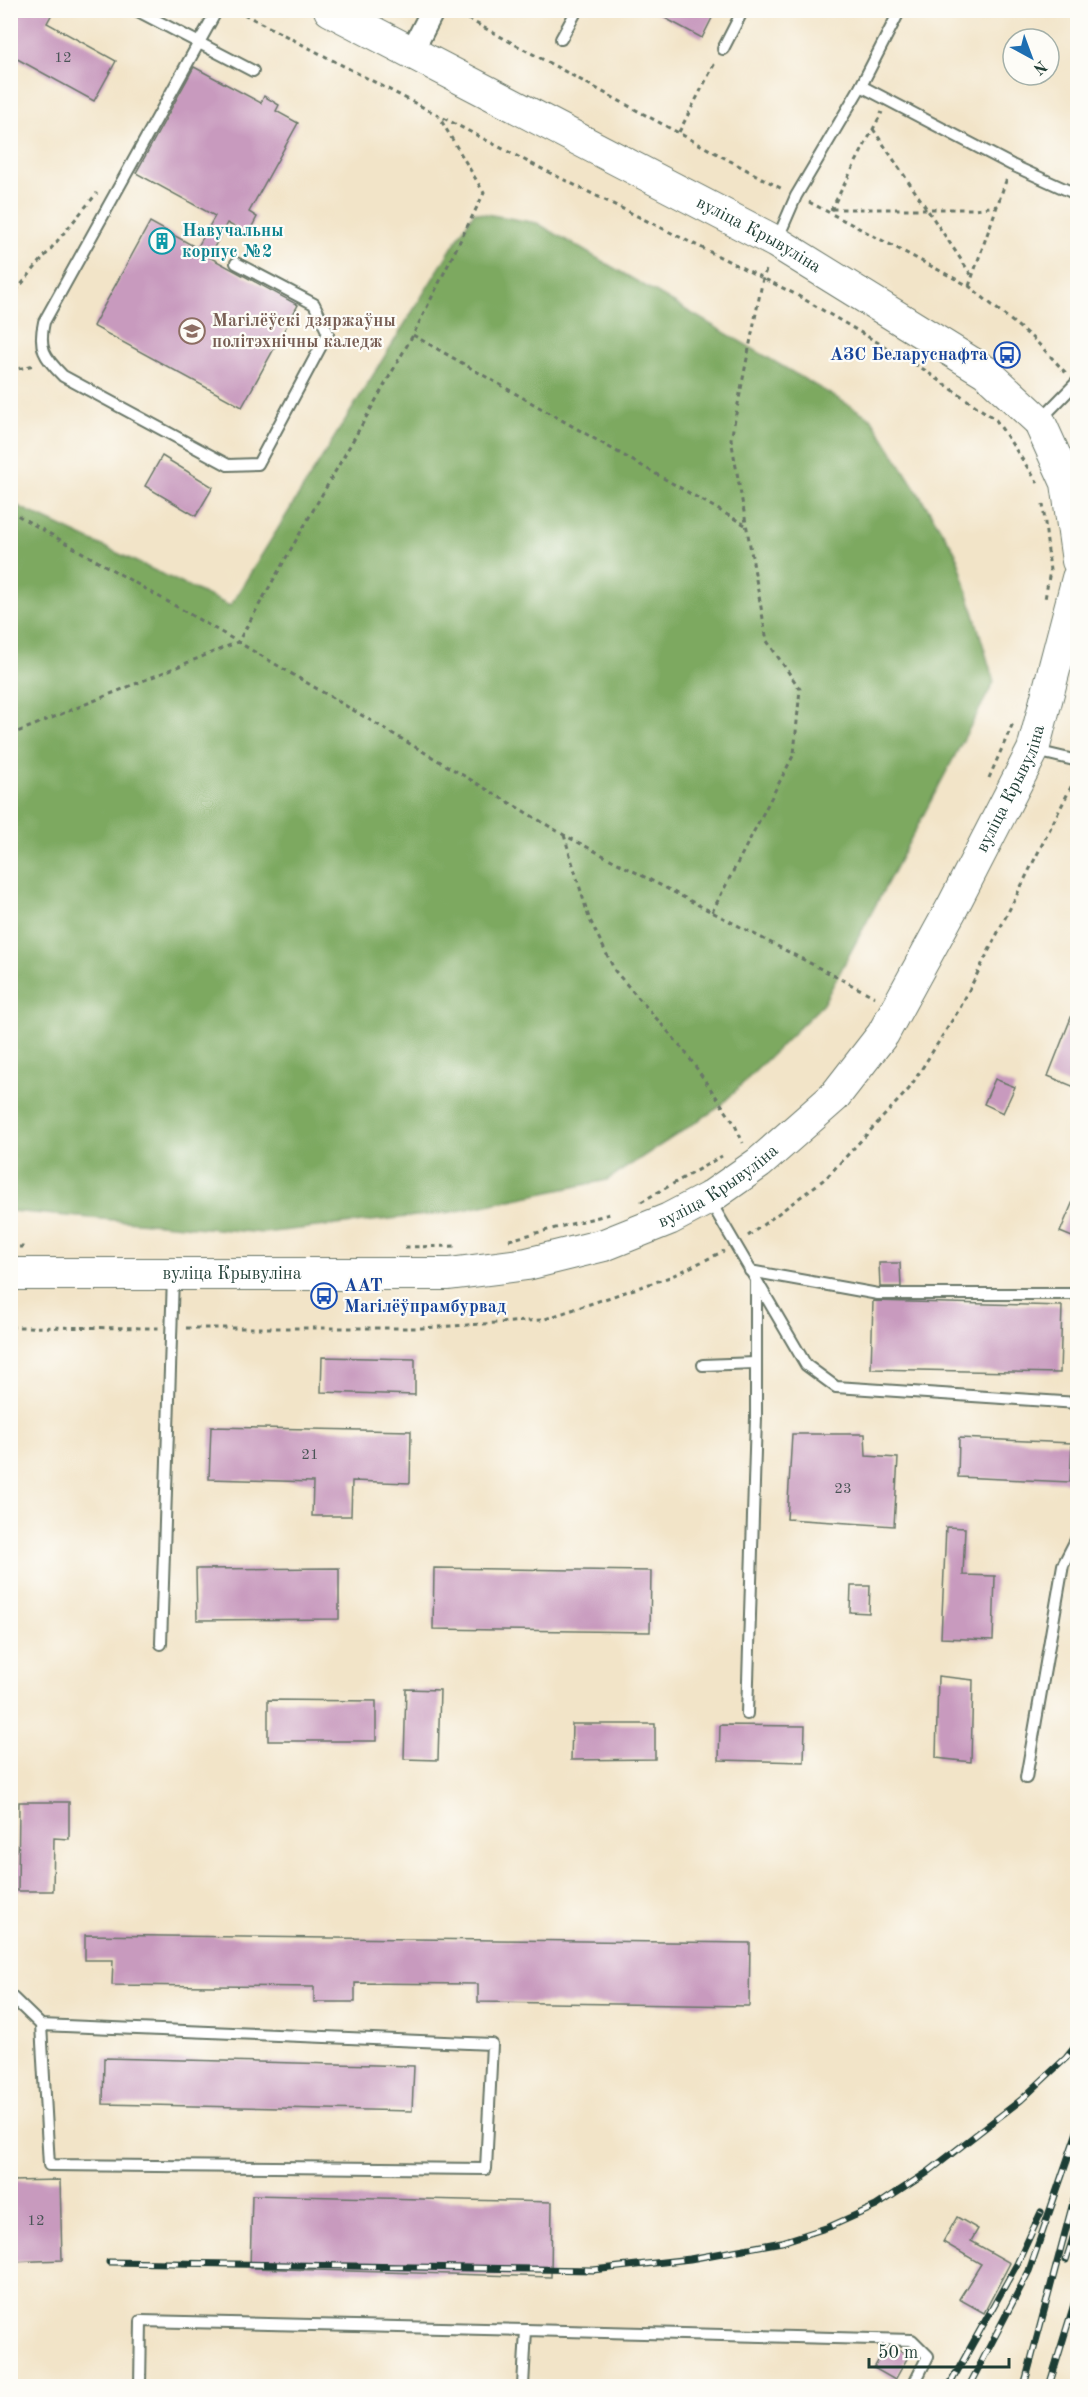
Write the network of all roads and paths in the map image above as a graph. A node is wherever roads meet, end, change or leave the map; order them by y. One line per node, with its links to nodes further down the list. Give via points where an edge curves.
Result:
1 (136, 10): 12 (lane)
2 (217, 10): 12 (lane)
3 (236, 10): 18 (path)
4 (330, 10): 14 (main road, вуліца Крывуліна)
5 (433, 10): 14 (street)
6 (453, 10): 7 (path, via 468,19)
7 (473, 10)
8 (577, 10): 11 (lane)
9 (743, 10): 13 (lane)
10 (900, 10): 16 (lane)
11 (561, 39)
12 (200, 42): 15 (lane); 33 (lane, via 44,322 40,340)
13 (723, 49): 20 (path)
14 (411, 53): 26 (main road, вуліца Крывуліна)
15 (253, 71)
16 (861, 86): 17 (lane); 26 (lane, via 796,196)
17 (888, 100): 19 (path); 21 (lane)
18 (438, 115): 29 (path); 32 (path, via 483,193)
19 (873, 129): 25 (path); 25 (path, via 831,210)
20 (679, 133)
21 (1012, 165): 23 (lane); 24 (path)
22 (101, 189): 31 (path)
23 (1077, 195)
24 (997, 206): 25 (path); 28 (path)
25 (927, 208): 28 (path)
26 (776, 242): 29 (path); 36 (main road, вуліца Крывуліна, via 986,372)
27 (236, 263): 33 (lane, via 314,304 328,333 258,464 228,465 63,376)
28 (972, 276): 30 (path)
29 (763, 278): 37 (path, via 922,369 996,420); 40 (path, via 731,439)
30 (969, 286)
31 (10, 298)
32 (412, 335): 40 (path); 44 (path)
33 (48, 361): 34 (path)
34 (10, 371)
35 (1077, 381): 36 (lane)
36 (1039, 422): 41 (main road, вуліца Крывуліна, via 1067,483)
37 (1041, 488)
38 (1042, 500): 43 (path, via 1050,571)
39 (10, 511): 44 (path)
40 (747, 526): 52 (path, via 767,641 800,689 795,754)
41 (1077, 561)
42 (1077, 578): 47 (main road, вуліца Крывуліна)
43 (1044, 603)
44 (238, 642): 46 (path); 51 (path)
45 (1013, 722): 50 (path)
46 (10, 735)
47 (1033, 750): 48 (lane); 58 (main road, вуліца Крывуліна, via 884,1034 834,1097 759,1163)
48 (1077, 761)
49 (1077, 774): 62 (path, via 960,1008 909,1089 826,1178)
50 (985, 786)
51 (564, 835): 52 (path); 55 (path, via 589,918 615,971 684,1050 734,1124)
52 (712, 912): 53 (path)
53 (880, 999)
54 (751, 1136): 55 (path)
55 (742, 1143): 56 (path)
56 (735, 1149)
57 (725, 1155): 59 (path)
58 (709, 1198): 62 (lane); 68 (main road, вуліца Крывуліна, via 604,1245 527,1264 449,1275)
59 (636, 1204)
60 (615, 1213): 61 (path)
61 (507, 1240)
62 (736, 1245): 67 (lane); 73 (path, via 670,1277 542,1320 422,1328)
63 (10, 1246): 66 (path)
64 (462, 1246): 65 (path)
65 (405, 1247)
66 (37, 1248)
67 (750, 1270): 70 (lane); 71 (lane, via 878,1294)
68 (173, 1273): 69 (main road, вуліца Крывуліна); 73 (lane)
69 (10, 1274)
70 (756, 1281): 74 (lane); 76 (lane, via 806,1365 836,1388)
71 (1077, 1294)
72 (10, 1327): 73 (path)
73 (171, 1328): 78 (lane)
74 (755, 1363): 75 (lane); 79 (lane)
75 (703, 1365)
76 (1077, 1403)
77 (1077, 1536): 80 (lane, via 1064,1565)
78 (161, 1644)
79 (747, 1714)
80 (1026, 1778)
81 (10, 1995): 82 (lane)
82 (40, 2025): 82 (lane, via 48,2165 486,2169 492,2044)
83 (526, 2330): 84 (lane, via 141,2321); 85 (lane); 86 (lane, via 912,2340 928,2356)
84 (140, 2386)
85 (523, 2386)
86 (913, 2386)

